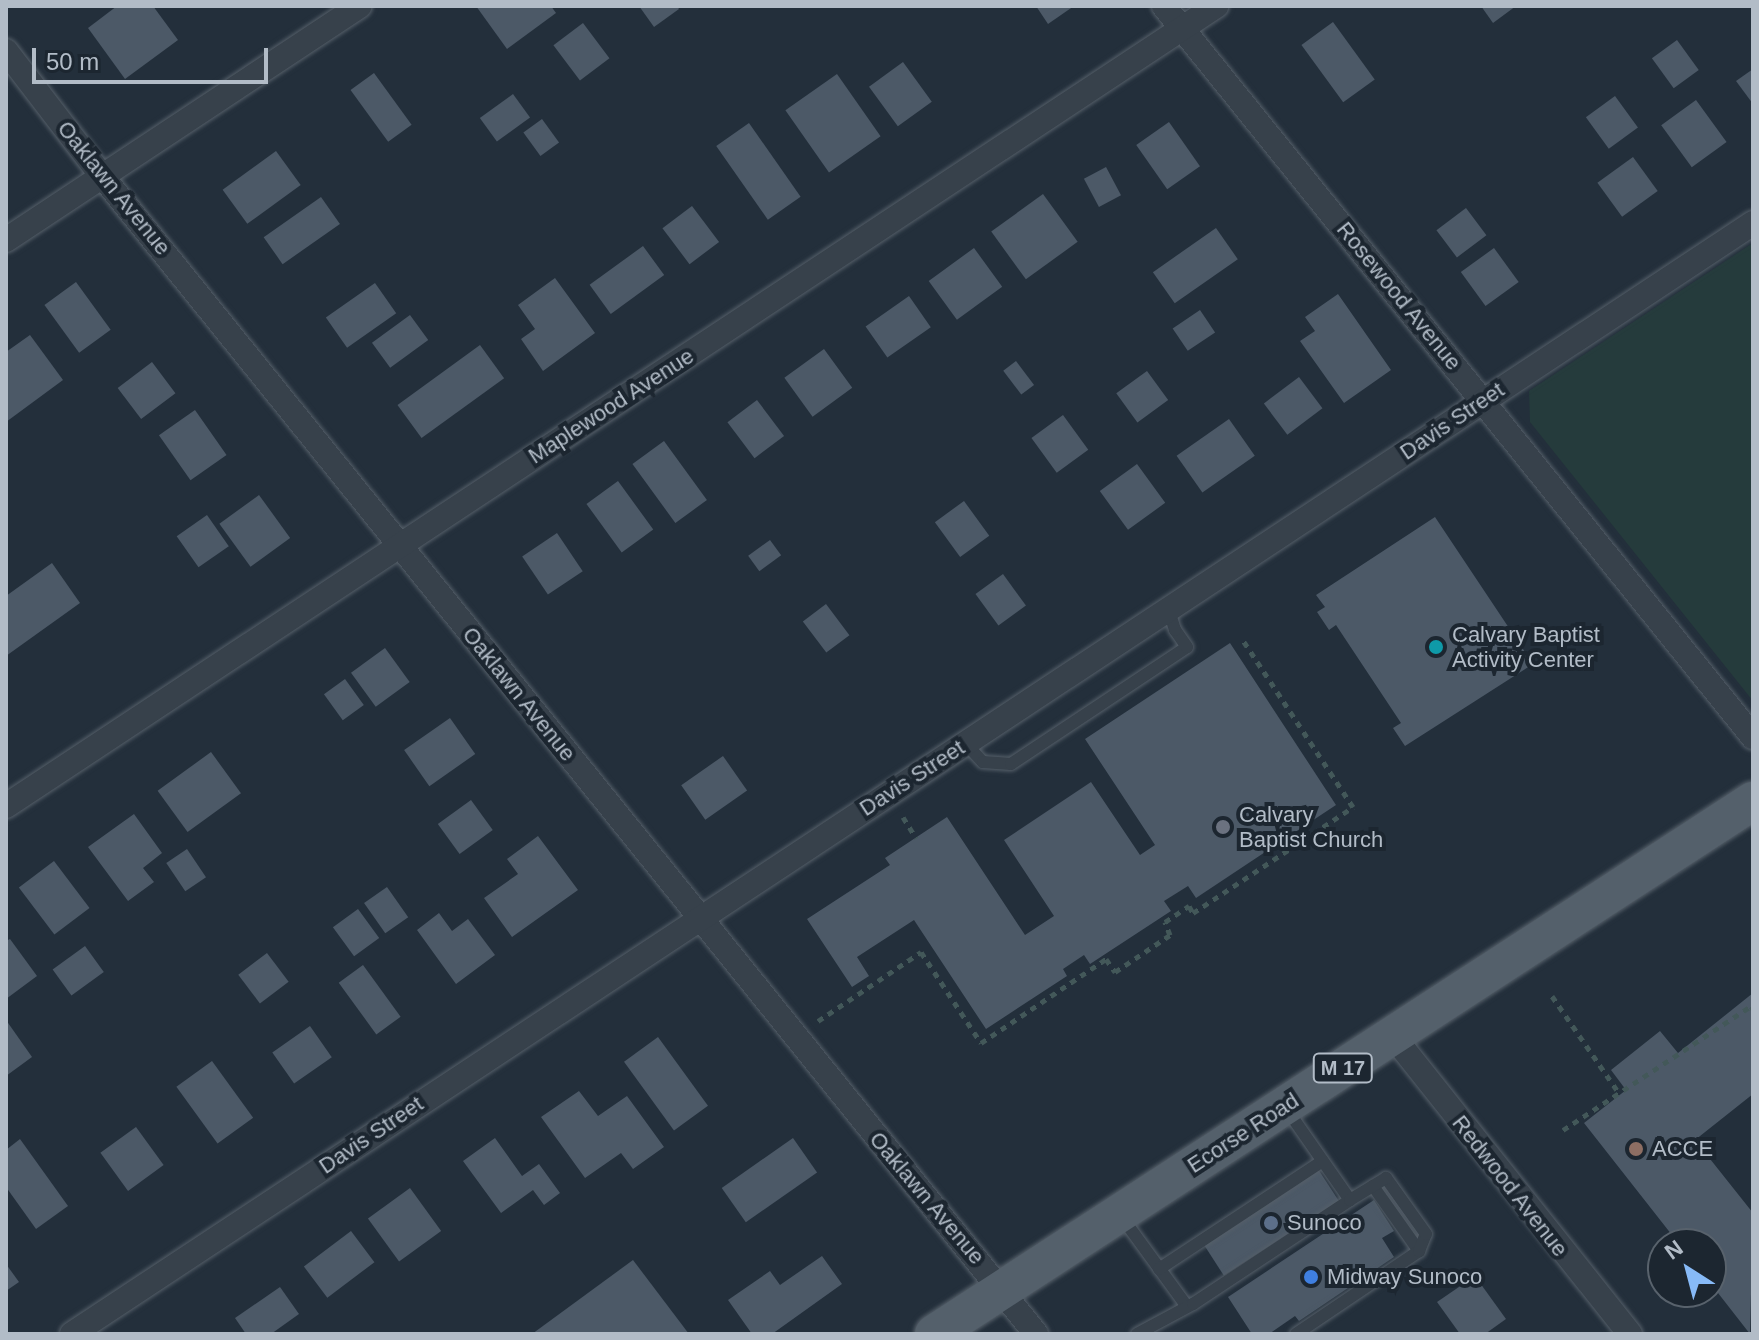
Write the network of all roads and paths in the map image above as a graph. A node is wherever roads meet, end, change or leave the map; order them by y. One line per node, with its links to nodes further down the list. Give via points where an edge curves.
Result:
1 (359, 6): 6 (street)
2 (1164, 6): 4 (street, Rosewood Avenue)
3 (1216, 6): 4 (street, Maplewood Avenue)
4 (1182, 29): 9 (street, Rosewood Avenue); 10 (street, Maplewood Avenue)
5 (6, 51): 6 (street, Oaklawn Avenue)
6 (102, 176): 8 (street); 10 (street, Oaklawn Avenue)
7 (1753, 223): 9 (street, Davis Street)
8 (6, 240)
9 (1484, 399): 11 (street, Davis Street); 13 (street, Rosewood Avenue)
10 (400, 545): 16 (street, Maplewood Avenue); 19 (street, Oaklawn Avenue)
11 (1169, 610): 14 (street, Davis Street); 14 (lane, via 1187,647 1011,764 983,762)
12 (1243, 640): 23 (path, via 1353,807 1193,913 1189,906 1165,922 1170,935 1115,972 1106,959 981,1043 921,952)
13 (1753, 737)
14 (965, 743): 19 (street, Davis Street)
15 (1753, 801): 22 (main road, Ecorse Road / M 17)
16 (6, 806)
17 (902, 816): 18 (path)
18 (916, 838)
19 (698, 917): 23 (street, Oaklawn Avenue); 33 (street, Davis Street)
20 (1552, 996): 24 (path)
21 (1753, 1009): 24 (path)
22 (1393, 1036): 25 (main road, Ecorse Road / M 17); 38 (street, Redwood Avenue)
23 (794, 1037): 31 (street, Oaklawn Avenue)
24 (1619, 1093): 26 (path)
25 (1284, 1105): 27 (lane); 29 (main road, Ecorse Road / M 17)
26 (1563, 1130)
27 (1323, 1161): 28 (lane); 30 (lane)
28 (1350, 1200): 32 (lane); 37 (lane, via 1373,1186 1419,1251)
29 (1119, 1214): 30 (lane); 31 (main road, Ecorse Road / M 17)
30 (1159, 1269): 32 (lane)
31 (1002, 1289): 34 (main road, Ecorse Road / M 17); 35 (street, Oaklawn Avenue)
32 (1186, 1305): 36 (lane)
33 (72, 1334)
34 (934, 1334)
35 (1036, 1334)
36 (1137, 1334)
37 (1296, 1334)
38 (1630, 1334)

